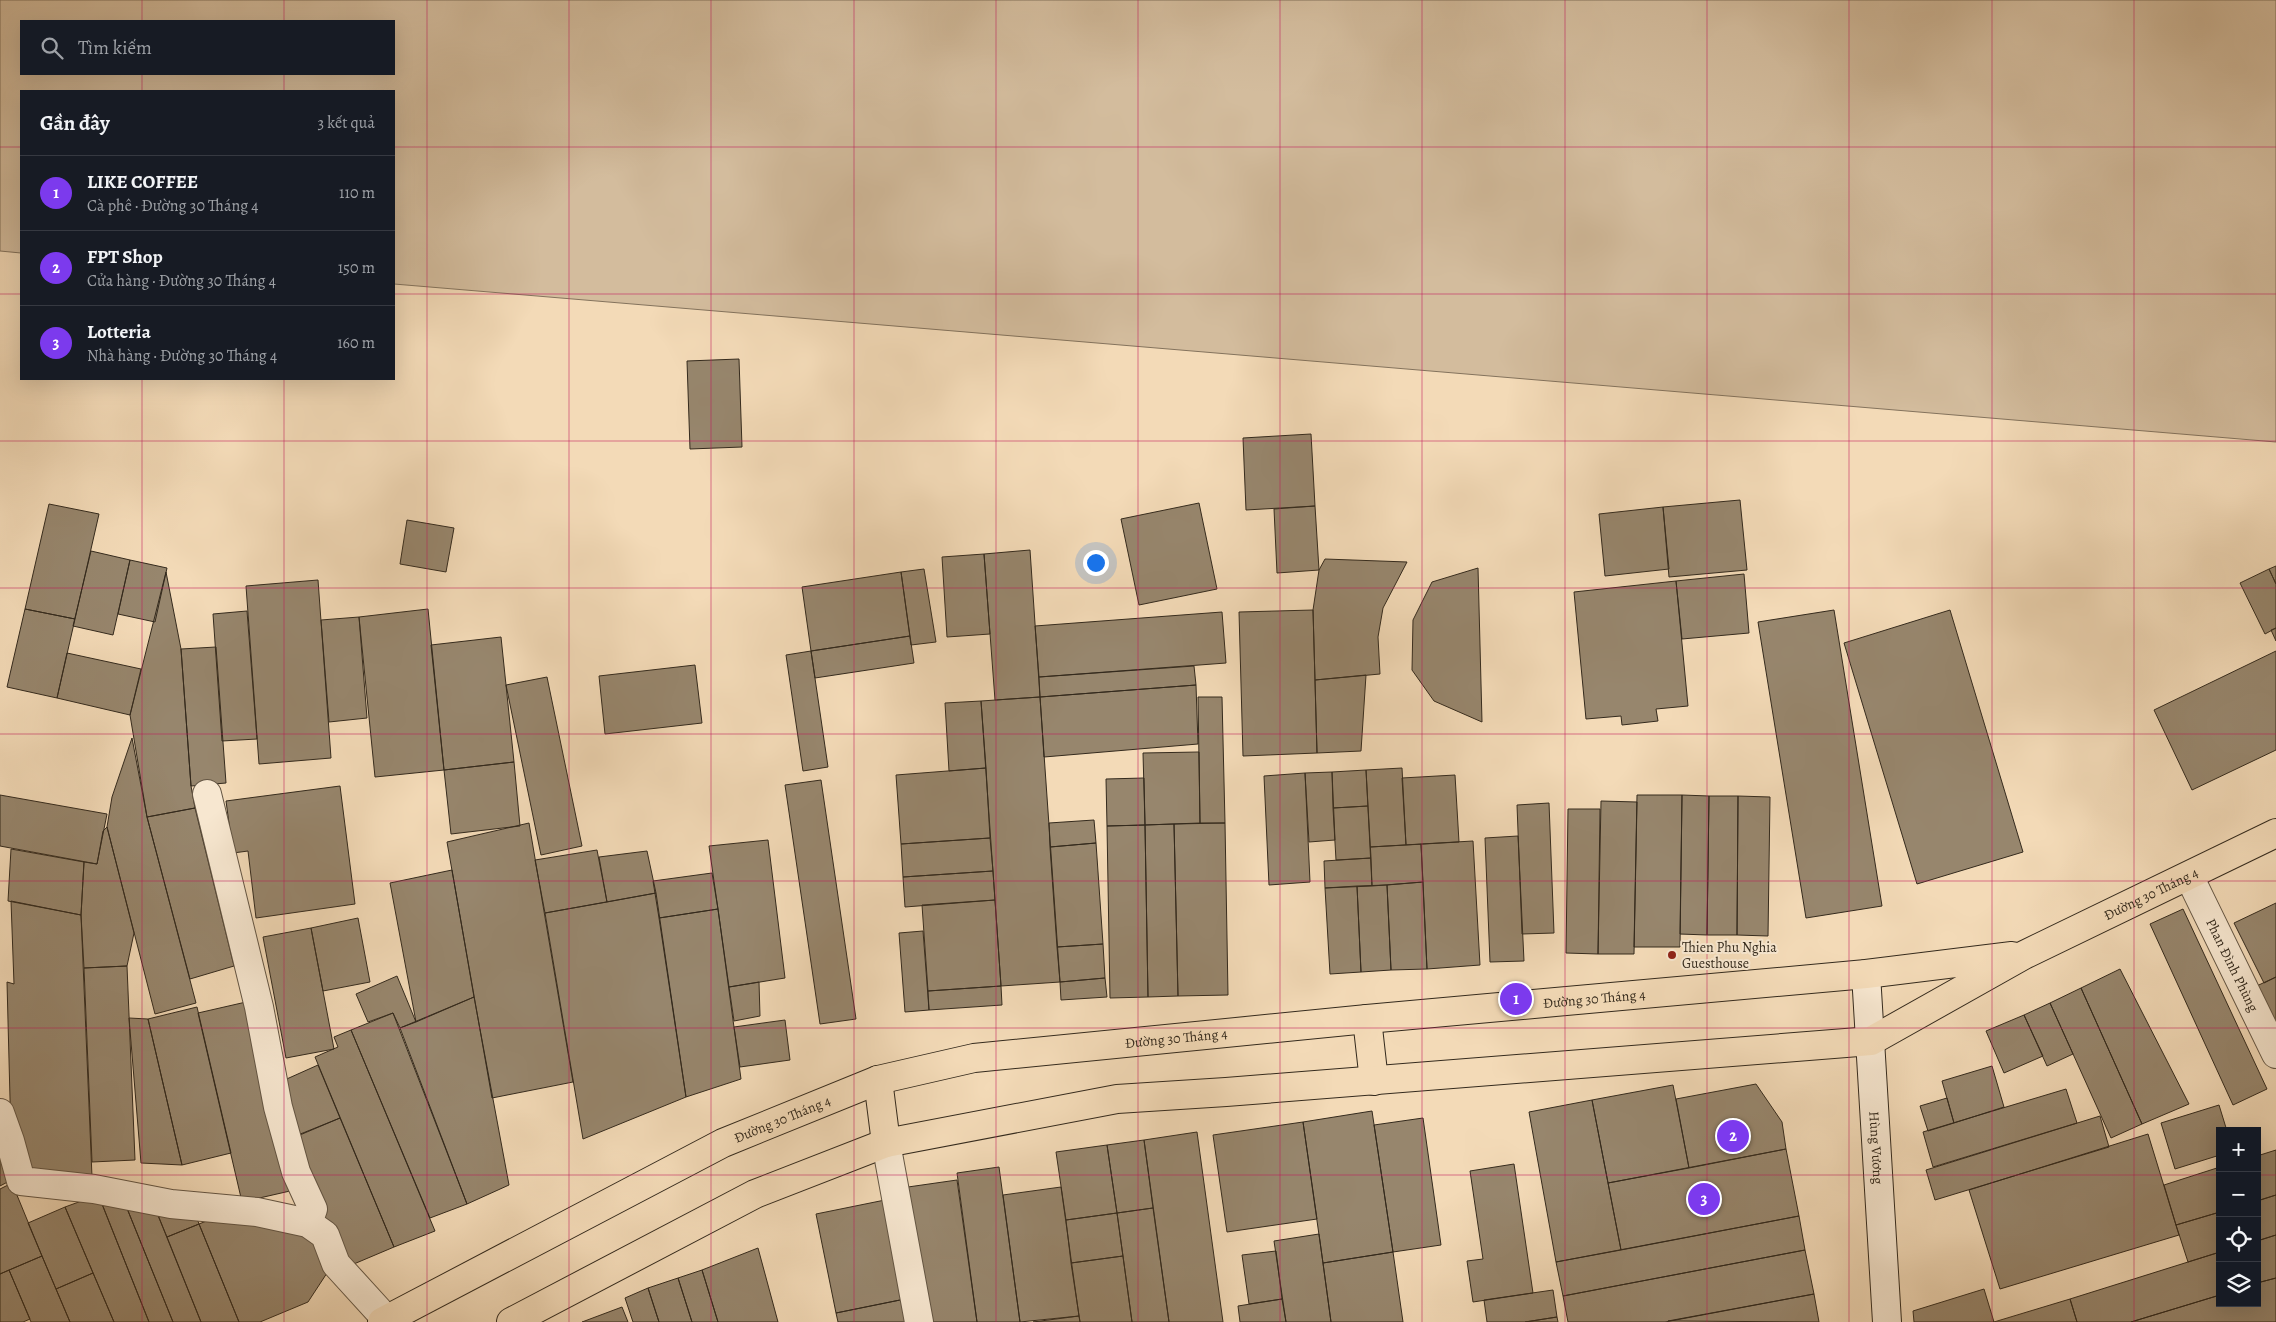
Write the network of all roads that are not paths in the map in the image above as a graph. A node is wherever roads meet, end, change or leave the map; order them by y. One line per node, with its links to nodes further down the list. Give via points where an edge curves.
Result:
1 (207, 794): 13 (street, via 259,1007 278,1107 296,1172 313,1209)
2 (2276, 833): 3 (main road, Đường 30 Tháng 4)
3 (2189, 876): 4 (main road, Đường 30 Tháng 4); 8 (street, Phan Đình Phùng)
4 (2024, 955): 5 (main road, Đường 30 Tháng 4); 7 (main road, Đường 30 Tháng 4)
5 (1866, 974): 6 (main road, Đường 30 Tháng 4); 7 (street, Hùng Vương)
6 (1367, 1019): 9 (main road, Đường 30 Tháng 4, via 974,1058); 10 (main road)
7 (1871, 1042): 10 (main road, Đường 30 Tháng 4); 17 (street, Hùng Vương)
8 (2276, 1054)
9 (878, 1080): 12 (main road); 14 (main road, Đường 30 Tháng 4, via 723,1143)
10 (1374, 1080): 12 (main road, Đường 30 Tháng 4, via 1117,1099)
11 (0, 1113): 13 (street, via 21,1181 94,1189 172,1204 257,1212)
12 (886, 1143): 15 (main road, Đường 30 Tháng 4, via 755,1194); 16 (street)
13 (308, 1222): 14 (street, via 325,1235 336,1264)
14 (385, 1321)
15 (511, 1322)
16 (919, 1322)
17 (1887, 1322)

